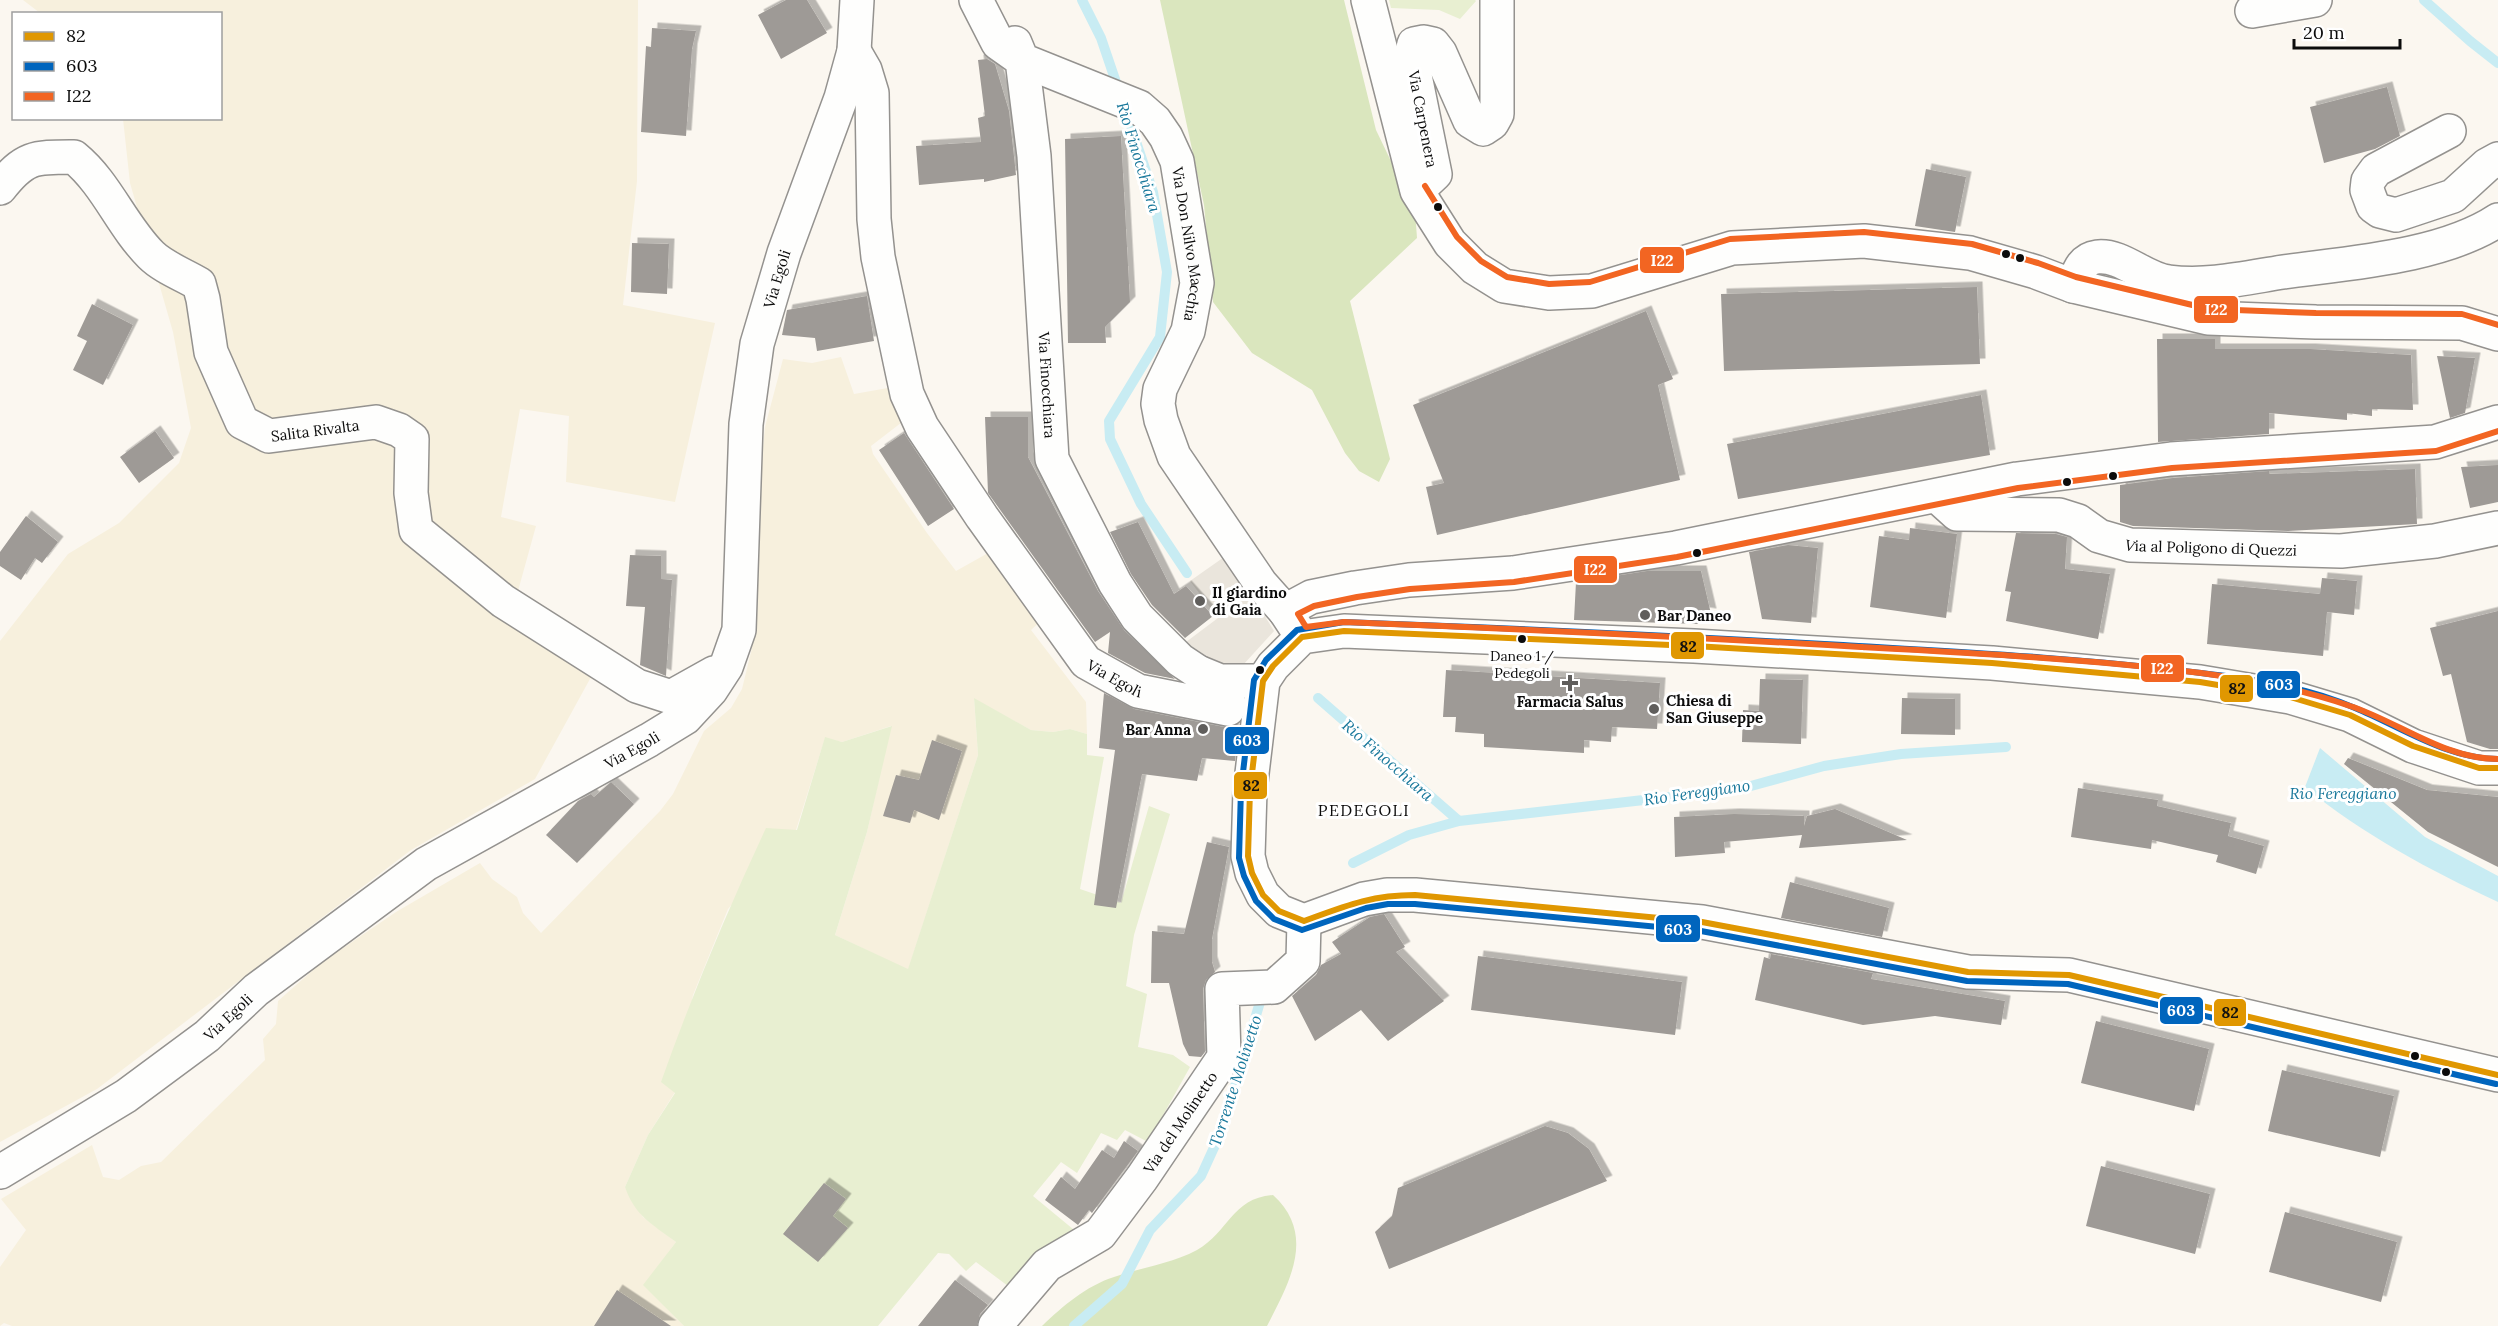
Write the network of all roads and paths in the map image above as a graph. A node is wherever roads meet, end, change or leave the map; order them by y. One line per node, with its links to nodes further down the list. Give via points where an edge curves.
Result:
1 (857, 0): 8 (street, Via Egoli)
2 (976, 0): 9 (street, via 998,44)
3 (1368, 0): 13 (street)
4 (1497, 0): 13 (street, Via Carpenera, via 1497,114 1483,129 1470,121 1433,44 1414,44 1411,56 1435,174)
5 (2315, 0): 7 (street)
6 (1002, 8): 9 (street)
7 (2252, 11)
8 (854, 51): 21 (street, Via Egoli, via 842,98 784,253 757,344 746,424 739,630); 22 (street, Via Egoli, via 872,93 878,257 907,394 922,427 1086,662 1138,691 1228,709 1229,704)
9 (1033, 65): 20 (street, Via Don Nilvo Macchia, via 1139,107 1166,137 1177,161 1197,284 1188,331 1160,389 1158,404 1165,436 1174,456 1261,584); 22 (street, Via Finocchiara, via 1034,156 1052,459 1115,583 1137,617 1180,660)
10 (2449, 131): 11 (street, via 2376,170 2367,190 2373,206 2396,215 2453,196)
11 (2498, 159)
12 (0, 188): 21 (street, Salita Rivalta, via 28,160 74,157 91,171 153,257 199,284 211,352 242,422 269,436 376,422 399,430 412,439 411,493 416,530 503,601 637,686 671,697)
13 (1417, 191): 15 (street, via 1450,243 1475,268 1504,286 1549,293 1592,291 1732,248 1864,240 1970,253)
14 (2498, 220): 15 (street, via 2446,243 2387,258 2201,284 2167,282 2107,257 2095,257 2083,263)
15 (2073, 286): 16 (street, via 2208,318 2462,323)
16 (2498, 333)
17 (2498, 422): 18 (street, via 2435,442 2171,459 2017,479)
18 (1937, 496): 19 (street, Via al Poligono di Quezzi, via 1957,514 2059,515 2078,521 2099,536 2130,545 2341,551 2435,541); 20 (street, via 1653,552 1513,573 1355,588 1311,597)
19 (2498, 528)
20 (1294, 624): 23 (street); 24 (street, via 1344,631 1992,663 2200,682 2290,697 2350,715 2413,746 2479,768)
21 (726, 667): 27 (street, Via Egoli, via 685,718 426,864 256,990 207,1036 126,1096)
22 (1198, 672): 23 (street, Via Finocchiara, via 1220,681)
23 (1263, 681): 25 (street, via 1250,790 1248,856 1256,885 1269,903)
24 (2498, 768)
25 (1304, 921): 26 (street, via 1364,899 1415,895 1702,922 1968,972 2069,975); 28 (street, Via del Molinetto, via 1303,961 1274,987 1222,989 1224,1057 1100,1234 1047,1265)
26 (2498, 1075)
27 (0, 1172)
28 (995, 1326)

